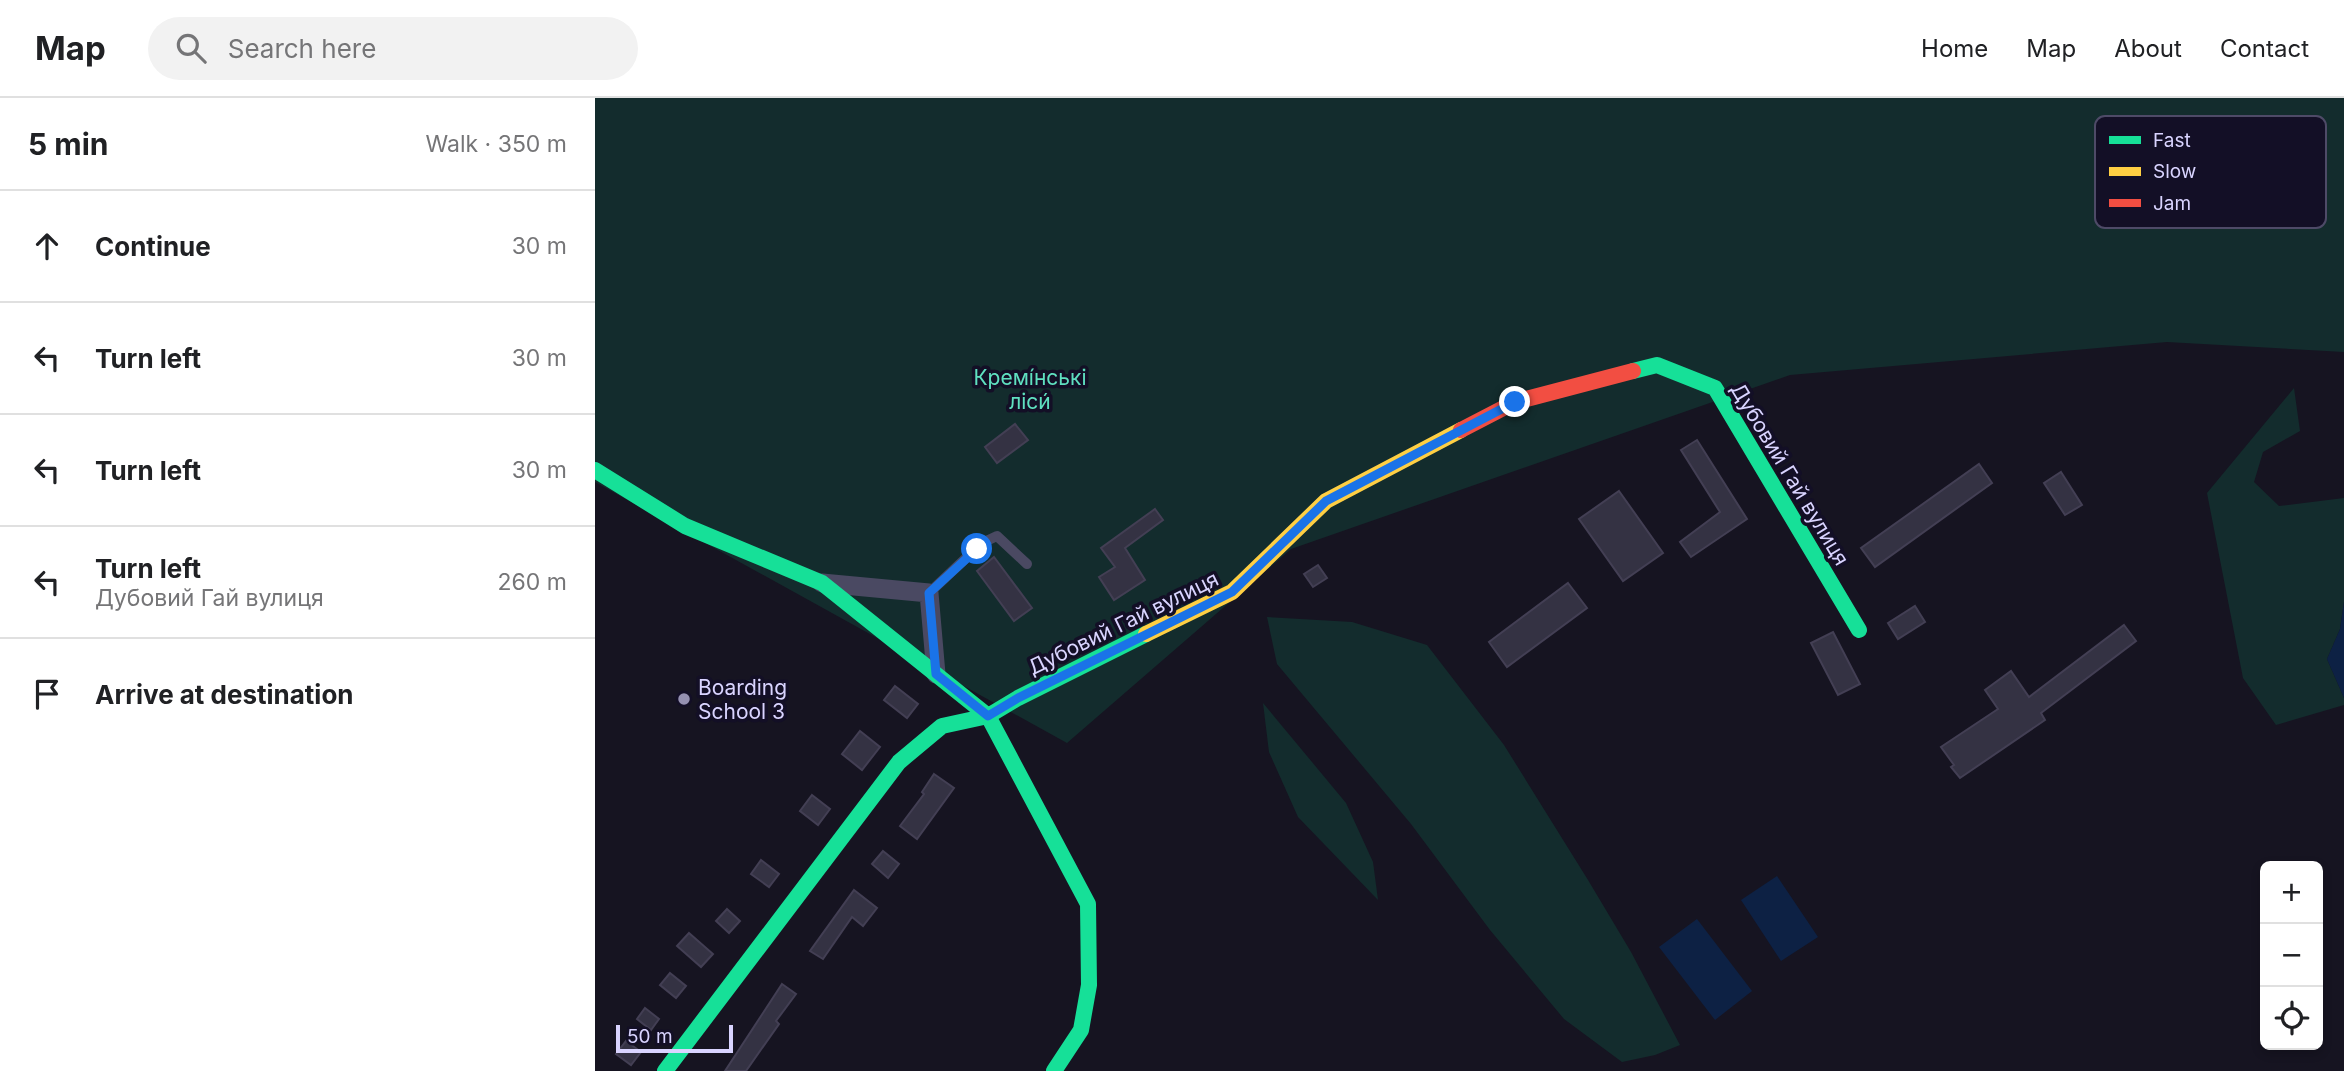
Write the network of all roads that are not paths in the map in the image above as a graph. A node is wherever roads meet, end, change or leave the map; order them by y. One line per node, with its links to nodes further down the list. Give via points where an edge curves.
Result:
1 (595, 470): 3 (street, via 685,526)
2 (1027, 564): 4 (lane, via 997,536 982,543)
3 (823, 583): 4 (street); 6 (street)
4 (929, 593): 6 (street)
5 (1859, 630): 7 (street, Дубовий Гай вулиця, via 1715,388 1657,365 1515,402 1326,501 1232,592)
6 (936, 674): 7 (street)
7 (988, 716): 8 (street, via 1088,904 1089,985 1081,1030); 9 (street, Дубовий Гай вулиця, via 943,726 899,762)
8 (1055, 1070)
9 (665, 1071)

